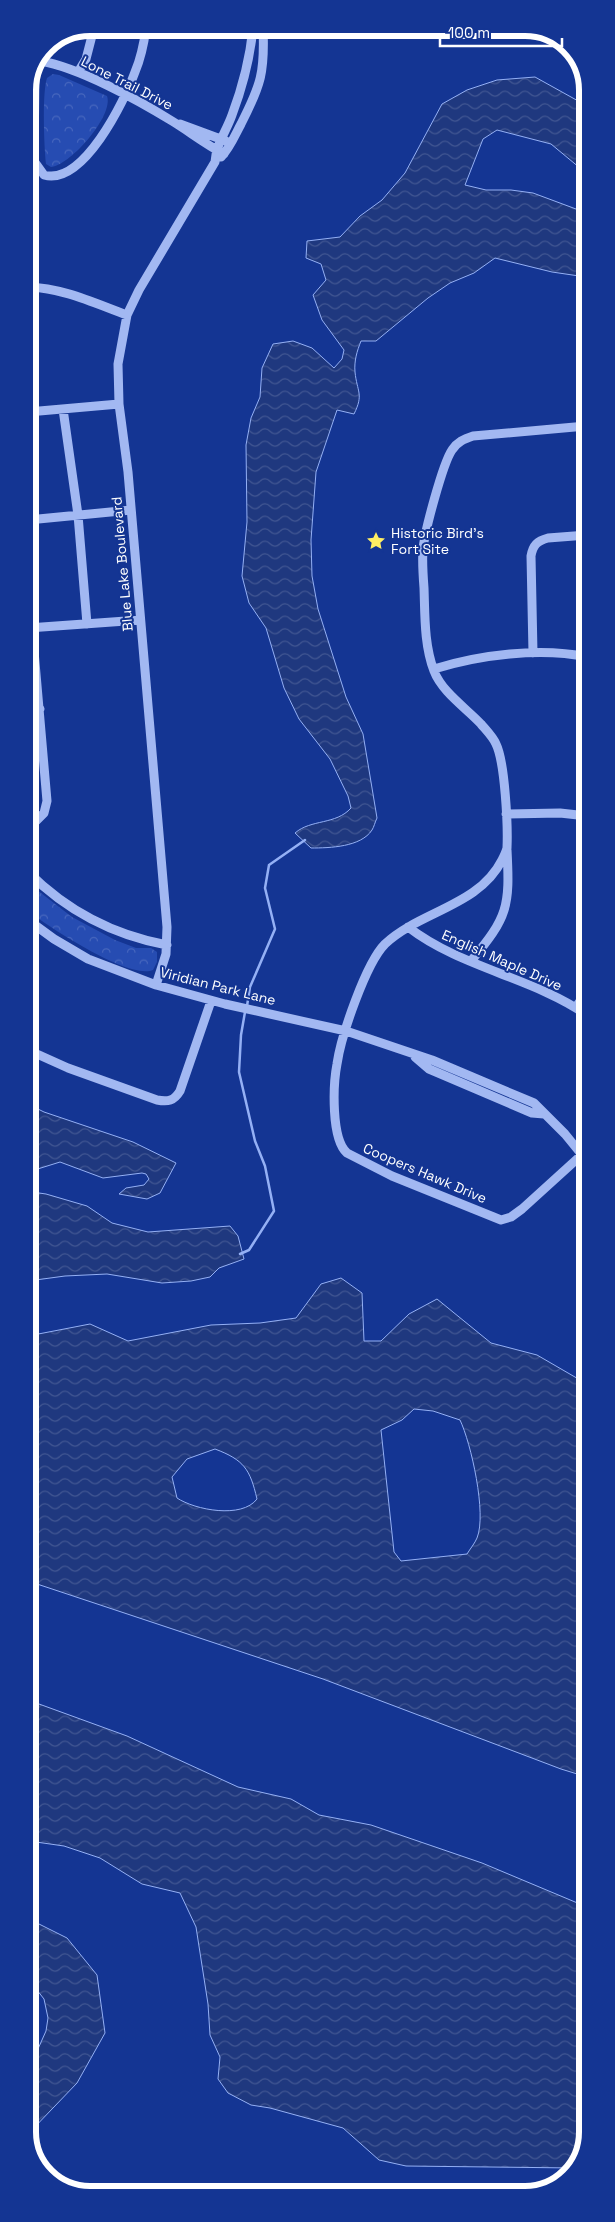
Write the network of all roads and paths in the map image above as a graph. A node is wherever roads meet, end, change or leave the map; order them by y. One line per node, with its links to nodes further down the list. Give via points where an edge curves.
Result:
1 (92, 36): 6 (street, via 86,59)
2 (144, 36): 7 (street, via 136,72)
3 (252, 36): 9 (street, Blue Lake Boulevard, via 244,82)
4 (263, 36): 10 (street, Blue Lake Boulevard, via 261,79 253,102)
5 (44, 62): 6 (street, Lone Trail Drive)
6 (78, 72): 7 (street, Lone Trail Drive)
7 (124, 96): 8 (street, Lone Trail Drive); 12 (street, via 106,130 79,163 59,176 51,177 44,175)
8 (173, 121): 9 (street, Lone Trail Drive); 11 (street, Lone Trail Drive)
9 (222, 138): 10 (street, Lone Trail Drive); 11 (street, Blue Lake Boulevard)
10 (231, 143): 11 (street, Blue Lake Boulevard)
11 (220, 152): 14 (street, Blue Lake Boulevard)
12 (36, 164)
13 (36, 287): 14 (street, via 70,293)
14 (127, 315): 15 (street, Blue Lake Boulevard, via 118,364)
15 (119, 404): 16 (street); 19 (street, Blue Lake Boulevard)
16 (63, 409): 17 (street); 20 (street)
17 (36, 411)
18 (579, 427): 28 (street, Coopers Hawk Drive, via 472,436 457,444 448,459 422,552 426,635)
19 (131, 510): 20 (street); 23 (street, Blue Lake Boulevard)
20 (78, 515): 21 (street); 24 (street)
21 (36, 519)
22 (579, 536): 26 (street, via 548,538 533,546)
23 (140, 620): 24 (street); 39 (street, Blue Lake Boulevard)
24 (87, 624): 25 (street)
25 (36, 628)
26 (533, 653): 27 (street, via 562,652); 28 (street, via 463,660)
27 (579, 655)
28 (434, 670): 32 (street, Coopers Hawk Drive, via 444,686 496,744)
29 (36, 677): 31 (street)
30 (36, 710): 31 (street)
31 (40, 710): 34 (street, via 47,801 44,813)
32 (506, 814): 33 (street); 35 (street, Coopers Hawk Drive)
33 (579, 815)
34 (36, 820)
35 (507, 850): 38 (street, Coopers Hawk Drive, via 495,873 484,883 458,902); 40 (street, via 508,892 503,916)
36 (36, 879): 39 (street, via 78,913 116,931)
37 (36, 926): 41 (street, Viridian Park Lane, via 88,959)
38 (408, 927): 40 (street, English Maple Drive, via 432,944); 46 (street, Coopers Hawk Drive, via 377,955)
39 (167, 945): 41 (street, Blue Lake Boulevard)
40 (471, 961): 44 (street, English Maple Drive)
41 (156, 985): 42 (street, Viridian Park Lane)
42 (212, 1001): 46 (street, Viridian Park Lane); 47 (street, via 180,1091 173,1100 157,1100)
43 (579, 1003): 44 (street)
44 (576, 1007): 45 (street, English Maple Drive)
45 (579, 1009)
46 (346, 1031): 48 (street, Viridian Park Lane, via 412,1055 429,1069 532,1112 544,1114); 49 (street, Coopers Hawk Drive, via 335,1076 336,1127 342,1149 354,1158 501,1220 522,1209)
47 (36, 1054)
48 (579, 1149)
49 (579, 1161)

